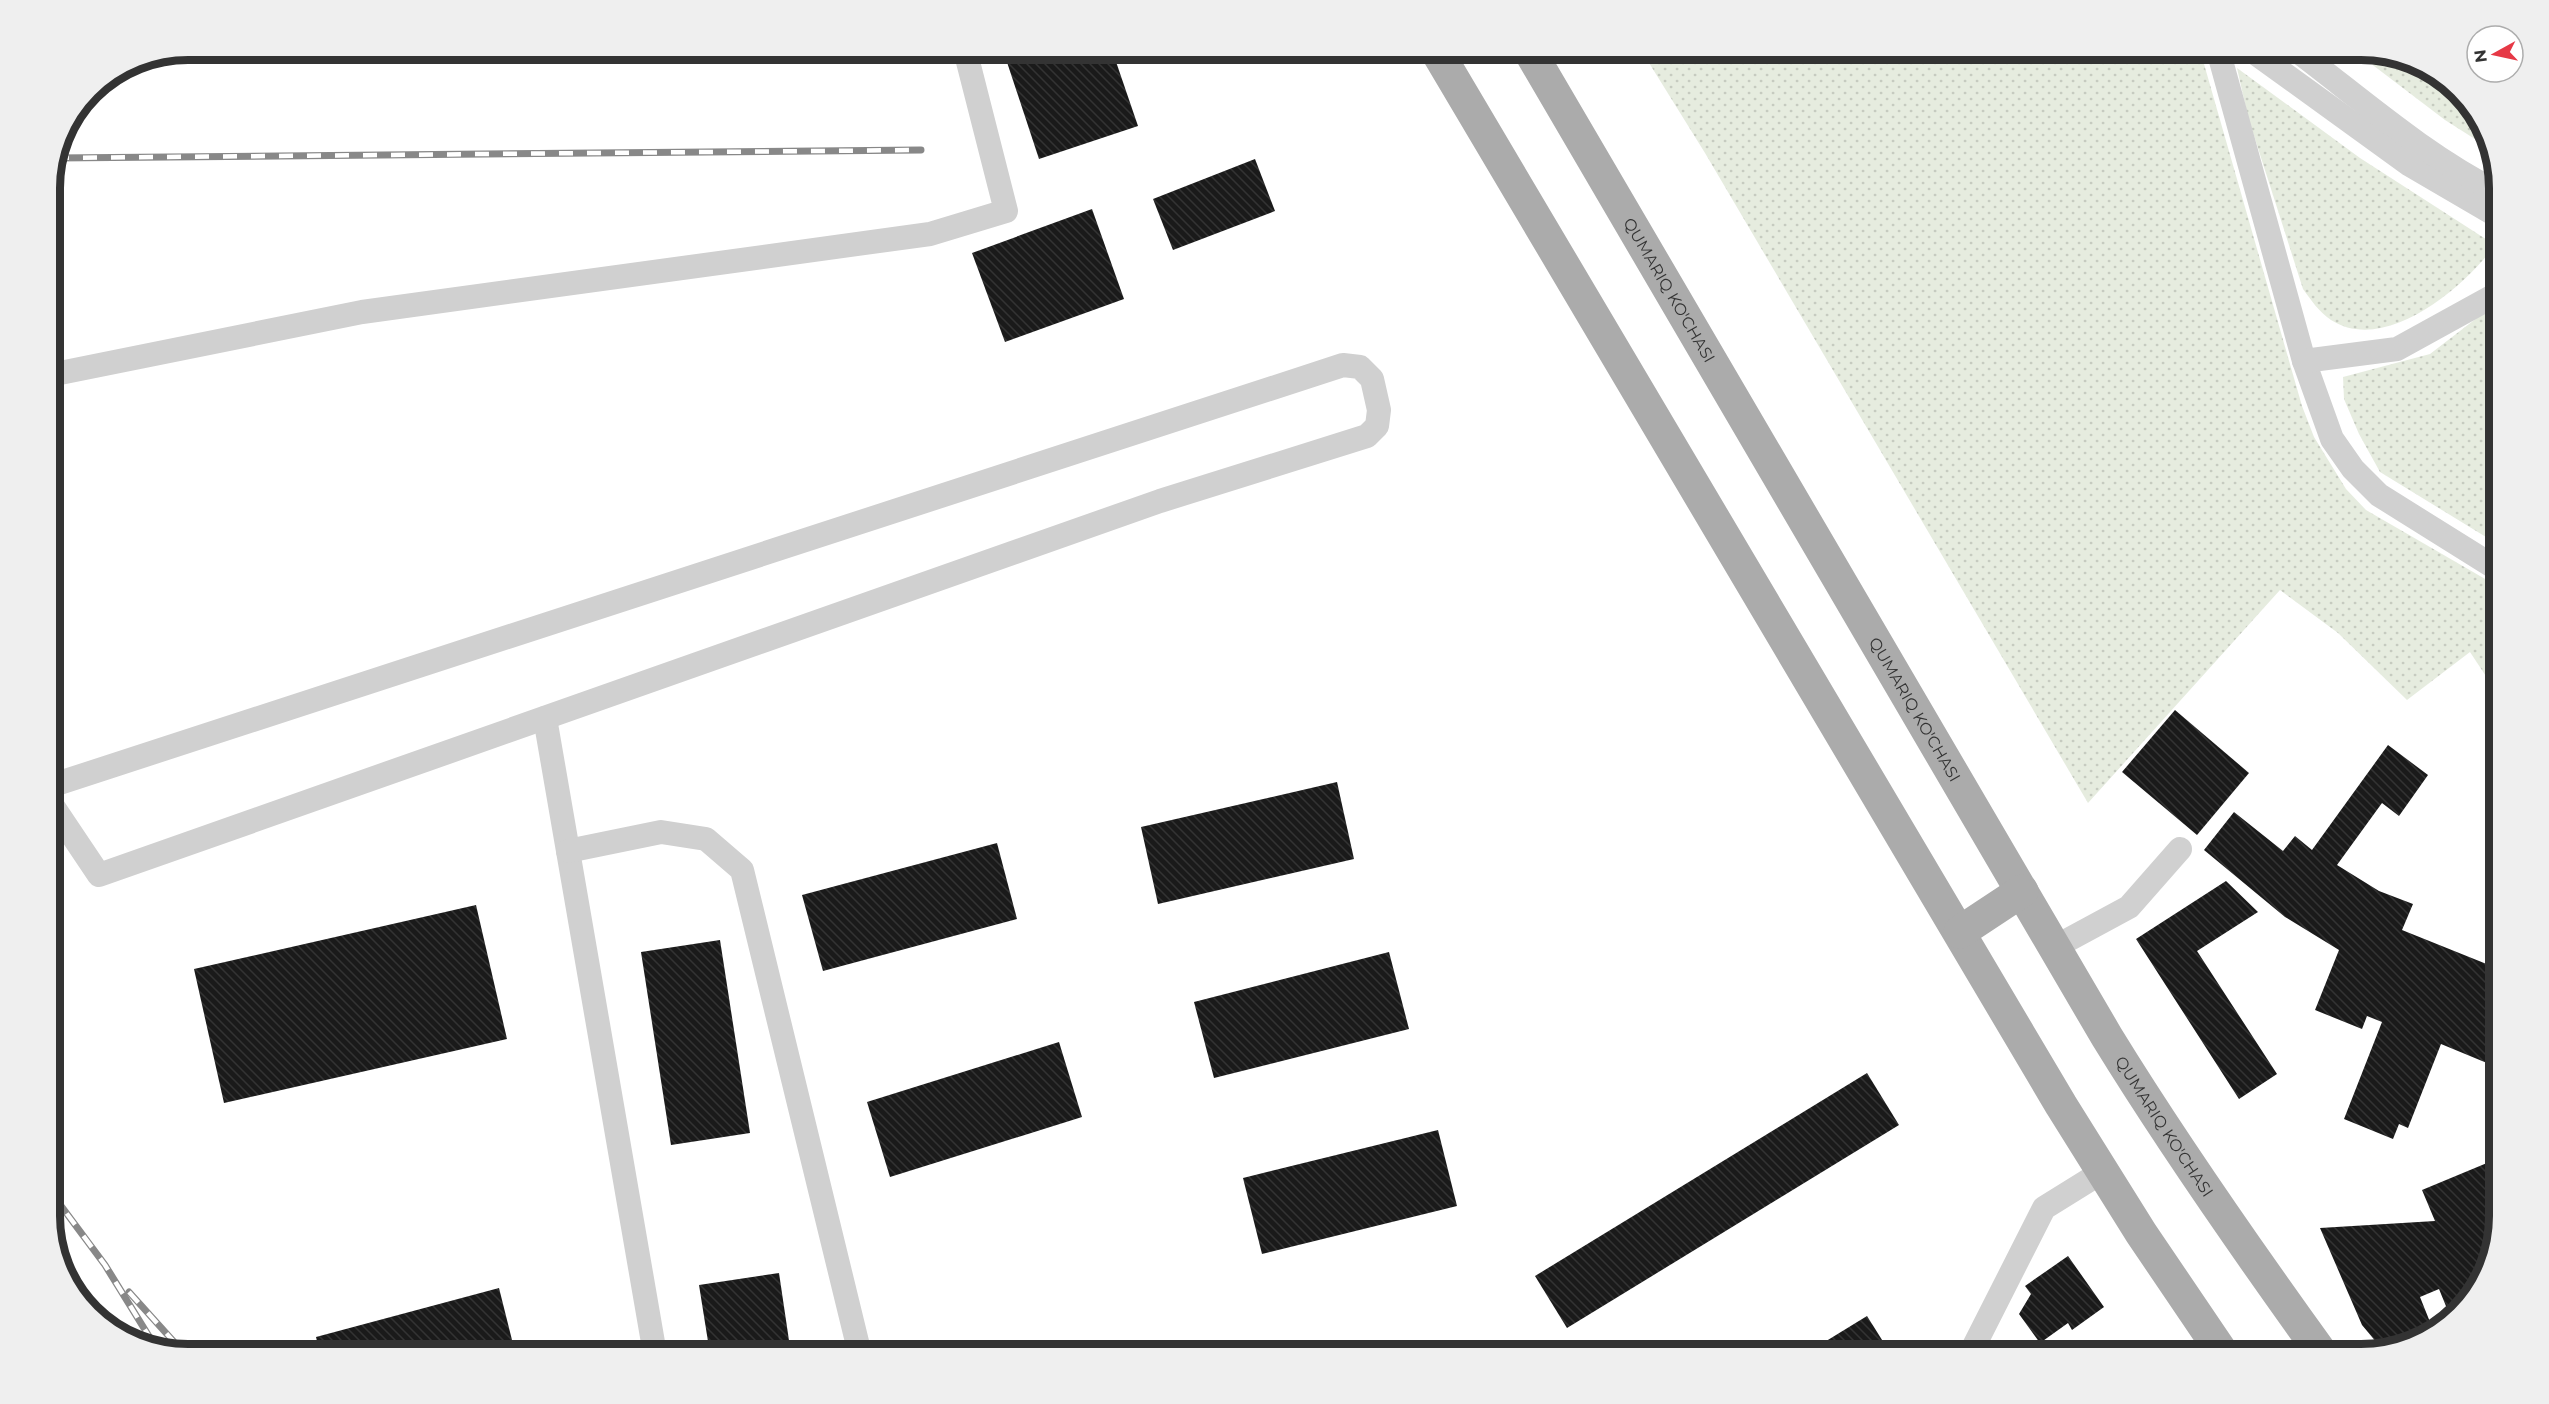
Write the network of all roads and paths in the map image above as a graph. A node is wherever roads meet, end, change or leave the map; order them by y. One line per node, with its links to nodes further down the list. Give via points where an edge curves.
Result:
1 (967, 60): 11 (lane, via 1005,211 930,234 362,312)
2 (1442, 60): 19 (main road)
3 (1535, 60): 18 (main road, QUMARIQ KO'CHASI)
4 (2221, 60): 10 (lane)
5 (2265, 60): 8 (lane, via 2410,165)
6 (2309, 60): 7 (lane, via 2415,141)
7 (2489, 188)
8 (2489, 212)
9 (2489, 298): 10 (lane, via 2397,349)
10 (2304, 361): 12 (lane, via 2332,439 2353,469 2379,495)
11 (60, 373)
12 (2489, 564)
13 (545, 718): 14 (lane, via 1160,501 1367,436 1377,426 1379,411 1372,380 1360,367 1343,365); 15 (lane, via 99,875); 17 (lane)
14 (60, 783)
15 (60, 817)
16 (2180, 849): 20 (lane, via 2129,907)
17 (568, 851): 22 (lane); 23 (lane, via 661,832 706,839 742,870)
18 (2022, 891): 19 (main road); 20 (main road, QUMARIQ KO'CHASI)
19 (1960, 932): 21 (main road)
20 (2055, 947): 26 (main road, QUMARIQ KO'CHASI, via 2161,1124)
21 (2102, 1172): 24 (lane, via 2044,1208); 25 (main road)
22 (653, 1344)
23 (858, 1344)
24 (1975, 1344)
25 (2216, 1344)
26 (2315, 1344)

